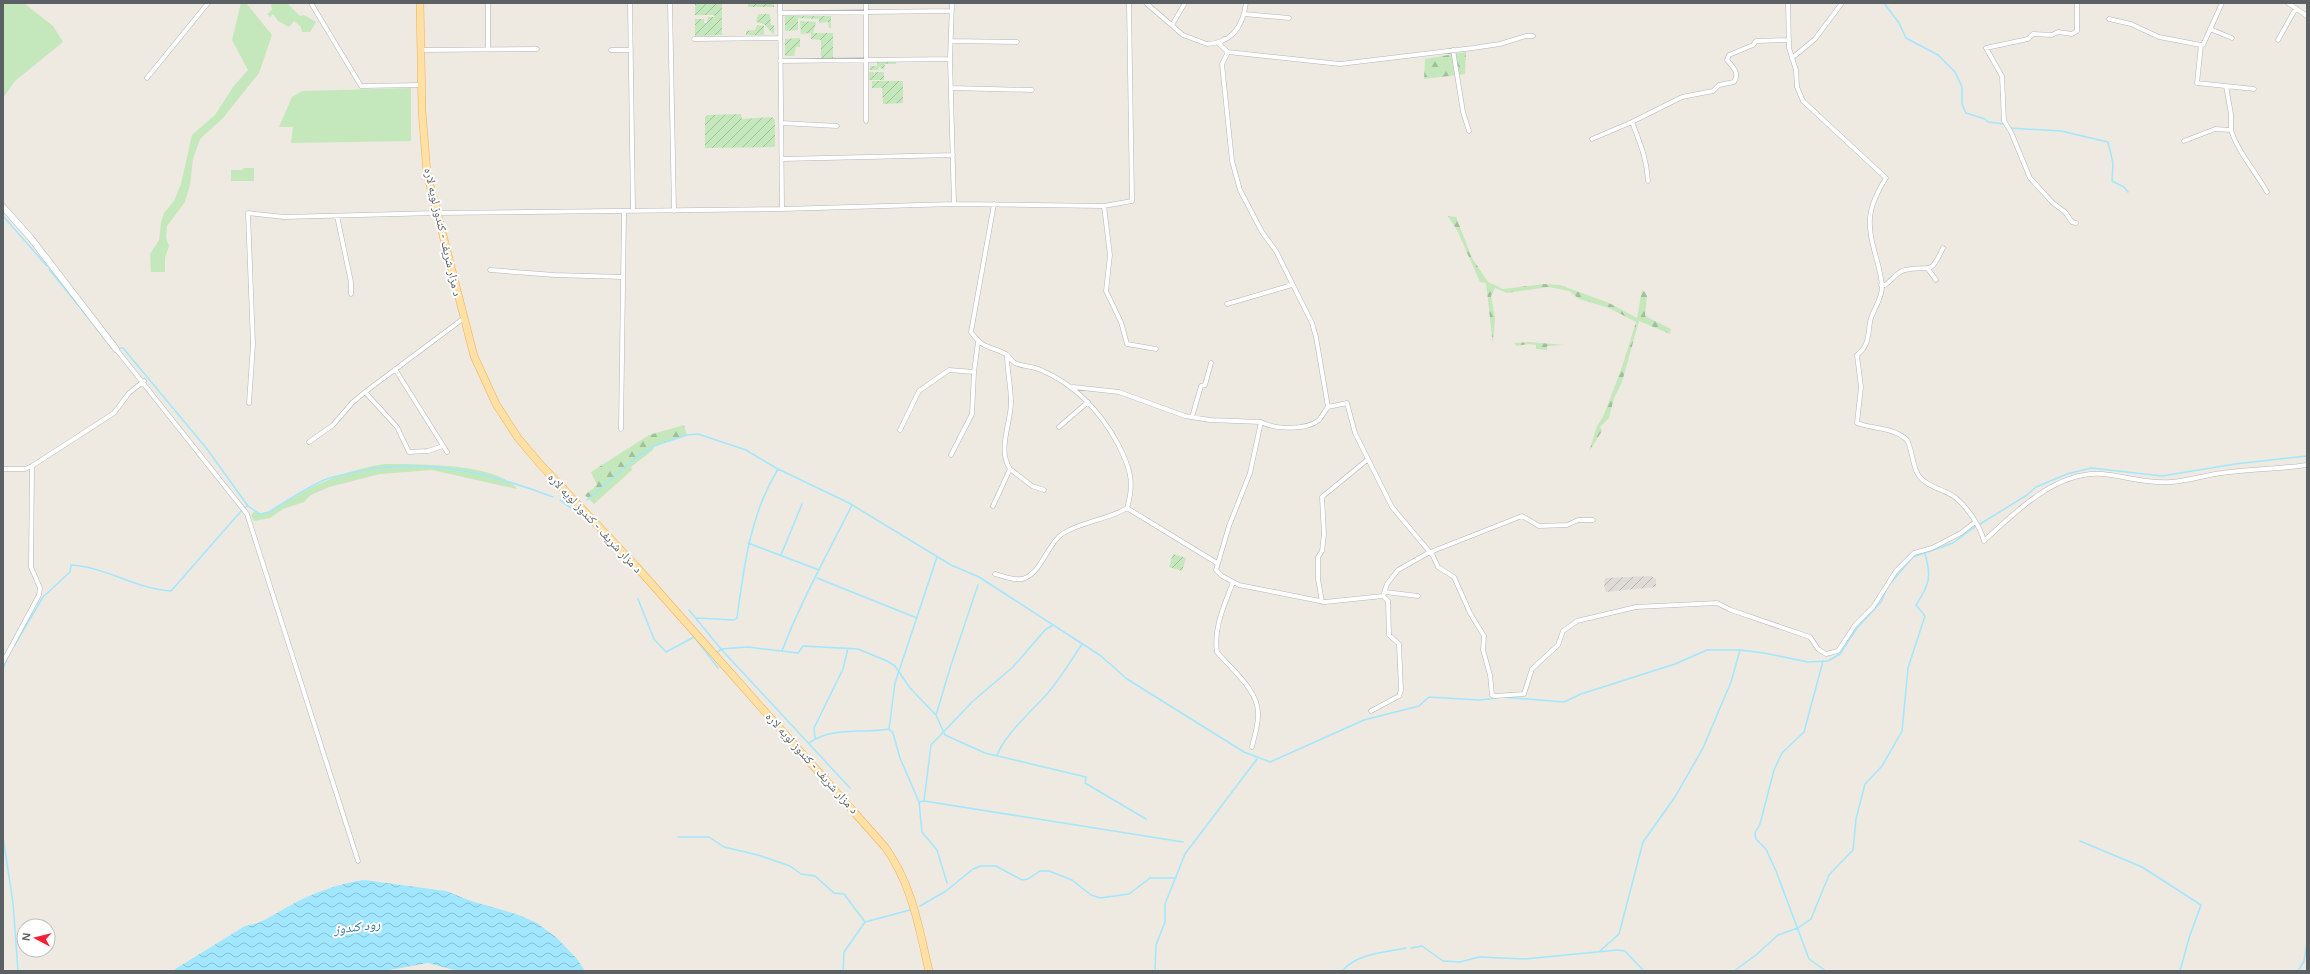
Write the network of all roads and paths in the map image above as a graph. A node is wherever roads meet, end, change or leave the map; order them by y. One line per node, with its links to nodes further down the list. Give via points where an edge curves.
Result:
1 (208, 3): 50 (street)
2 (312, 3): 51 (street, via 361,86)
3 (420, 3): 41 (main road, د مزار شریف - کندوز لویه لاره)
4 (488, 3): 39 (street)
5 (630, 3): 43 (street)
6 (670, 3): 73 (street)
7 (780, 3): 22 (street)
8 (866, 3): 21 (street)
9 (952, 3): 20 (street)
10 (1129, 3): 70 (street, via 1132,201)
11 (1146, 3): 27 (street)
12 (1185, 3): 27 (street)
13 (1246, 3): 23 (street)
14 (1788, 3): 34 (street)
15 (1842, 3): 46 (street, via 1815,39)
16 (2077, 3): 78 (street, via 2078,31 2072,34 2033,34 2028,38 1986,48 2002,76 2004,121 2030,178 2072,222)
17 (2222, 3): 28 (street)
18 (2288, 3): 19 (street)
19 (2296, 8): 24 (street); 35 (street)
20 (952, 11): 21 (street); 36 (street)
21 (866, 12): 22 (street); 48 (street)
22 (780, 13): 30 (street)
23 (1244, 14): 25 (street); 33 (street, via 1240,26 1232,36)
24 (2307, 16)
25 (1289, 18)
26 (2109, 19): 38 (street, via 2131,24 2159,37)
27 (1172, 25): 33 (street, via 1183,35 1200,43 1211,44)
28 (2210, 29): 31 (street); 38 (street)
29 (1533, 36): 44 (street, via 1500,44)
30 (780, 38): 32 (street); 49 (street)
31 (2232, 38)
32 (694, 39)
33 (1224, 39): 45 (street, via 1220,44)
34 (1789, 40): 46 (street); 57 (street, via 1756,41 1753,45 1729,55 1727,60 1736,70 1737,78 1734,82 1719,85 1713,91 1682,97)
35 (2278, 40)
36 (952, 41): 37 (street); 47 (street)
37 (1017, 42)
38 (2201, 45): 52 (street, via 2197,83)
39 (488, 48): 40 (street); 41 (street)
40 (538, 49)
41 (420, 50): 51 (main road, د مزار شریف - کندوز لویه لاره)
42 (611, 50): 43 (street)
43 (631, 50): 75 (street)
44 (1453, 50): 45 (street, via 1340,64); 61 (street)
45 (1228, 52): 84 (street, via 1222,64 1232,161 1246,202 1262,232 1276,250)
46 (1792, 58): 85 (street, via 1797,87 1803,101 1886,178 1870,216 1870,234)
47 (950, 59): 48 (street); 53 (street)
48 (866, 60): 49 (street); 56 (street)
49 (780, 61): 58 (street)
50 (147, 78)
51 (421, 85): 76 (main road, د مزار شریف - کندوز لویه لاره, via 427,173)
52 (2226, 86): 54 (street); 60 (street)
53 (952, 88): 55 (street); 64 (street)
54 (2254, 89)
55 (1032, 90)
56 (866, 121)
57 (1632, 122): 62 (street); 66 (street, via 1643,147)
58 (782, 123): 59 (street); 65 (street)
59 (837, 126)
60 (2231, 130): 63 (street, via 2215,129); 67 (street, via 2236,147 2244,155)
61 (1470, 131)
62 (1592, 139)
63 (2184, 141)
64 (953, 155): 65 (street); 68 (street)
65 (782, 159): 71 (street)
66 (1648, 181)
67 (2267, 192)
68 (954, 204): 69 (street); 71 (street)
69 (994, 204): 70 (street); 89 (street, via 971,332)
70 (1104, 206): 90 (street, via 1110,255 1106,291 1121,322 1127,344)
71 (782, 209): 73 (street)
72 (4, 210): 91 (street, via 35,242)
73 (674, 211): 75 (street)
74 (624, 212): 75 (street); 76 (street); 82 (street)
75 (633, 212)
76 (436, 213): 77 (street); 88 (main road, د مزار شریف - کندوز لویه لاره)
77 (337, 216): 86 (street, via 351,282); 100 (street, via 284,217 248,214 253,344)
78 (2076, 222)
79 (1943, 248): 80 (street, via 1934,266)
80 (1928, 269): 83 (street); 85 (street, via 1903,270 1886,285)
81 (490, 270): 82 (street, via 555,275)
82 (622, 276): 105 (street)
83 (1936, 280)
84 (1292, 285): 87 (street); 101 (street, via 1316,337)
85 (1881, 285): 120 (street, via 1876,309 1870,320 1869,338 1862,351 1857,354 1860,387 1857,423 1896,432 1907,440 1914,467 1920,477 1955,498)
86 (351, 294)
87 (1227, 304)
88 (464, 318): 94 (street); 132 (main road, د مزار شریف - کندوز لویه لاره, via 484,382 518,438 636,565 818,769 870,828 897,864 914,906)
89 (978, 342): 92 (street); 95 (street)
90 (1156, 349)
91 (117, 350): 96 (street)
92 (1007, 355): 97 (street, via 1013,362 1040,369); 115 (street, via 1011,402 1004,458)
93 (1211, 363): 102 (street)
94 (395, 369): 98 (street); 108 (street)
95 (974, 372): 106 (street, via 949,370 919,391); 110 (street, via 972,414)
96 (144, 381): 113 (street, via 129,393 114,413); 131 (street, via 247,514)
97 (1073, 387): 99 (street); 102 (street, via 1119,392)
98 (365, 392): 107 (street, via 333,425); 108 (street, via 397,427 409,452 428,451)
99 (1088, 402): 104 (street); 118 (street, via 1112,433 1129,469 1132,486)
100 (249, 403)
101 (1328, 407): 103 (street, via 1312,424 1288,428 1268,426); 111 (street, via 1347,403 1351,422)
102 (1192, 417): 103 (street)
103 (1261, 422): 122 (street, via 1250,473 1238,500)
104 (1059, 428)
105 (621, 429)
106 (900, 430)
107 (309, 442)
108 (443, 446): 109 (street)
109 (447, 452)
110 (951, 454)
111 (1367, 460): 121 (street, via 1392,507); 127 (street, via 1322,497 1324,534 1322,551 1318,557)
112 (2307, 465): 120 (street, via 2222,473 2172,482 2083,474 2049,486 2043,494 2017,510 1984,541)
113 (32, 466): 114 (street, via 25,469); 128 (street, via 31,567 40,588 40,595)
114 (3, 468)
115 (1010, 469): 116 (street, via 1032,486); 117 (street)
116 (1044, 490)
117 (993, 506)
118 (1128, 508): 122 (street); 123 (street, via 1063,534 1051,545 1041,564 1025,578 1016,579)
119 (1593, 520): 121 (street, via 1578,520 1567,525 1539,526 1522,516)
120 (1975, 522): 121 (street, via 1961,533 1932,548 1914,553 1896,572 1838,651 1826,654 1818,649 1810,637 1738,613 1717,602 1636,607 1577,621 1563,631 1558,645 1532,669 1524,694 1513,696 1492,695 1483,650 1484,636 1470,613 1454,577 1438,567)
121 (1428, 552): 125 (street, via 1398,570 1387,584)
122 (1218, 562): 124 (street, via 1216,570)
123 (995, 574)
124 (1233, 582): 127 (street); 130 (street, via 1216,632 1216,652 1253,694 1257,703 1259,716)
125 (1384, 594): 126 (street); 127 (street); 129 (street, via 1388,601 1389,636 1399,644 1401,690 1399,696)
126 (1418, 596)
127 (1322, 602)
128 (3, 662)
129 (1371, 711)
130 (1252, 747)
131 (358, 861)
132 (929, 971)

